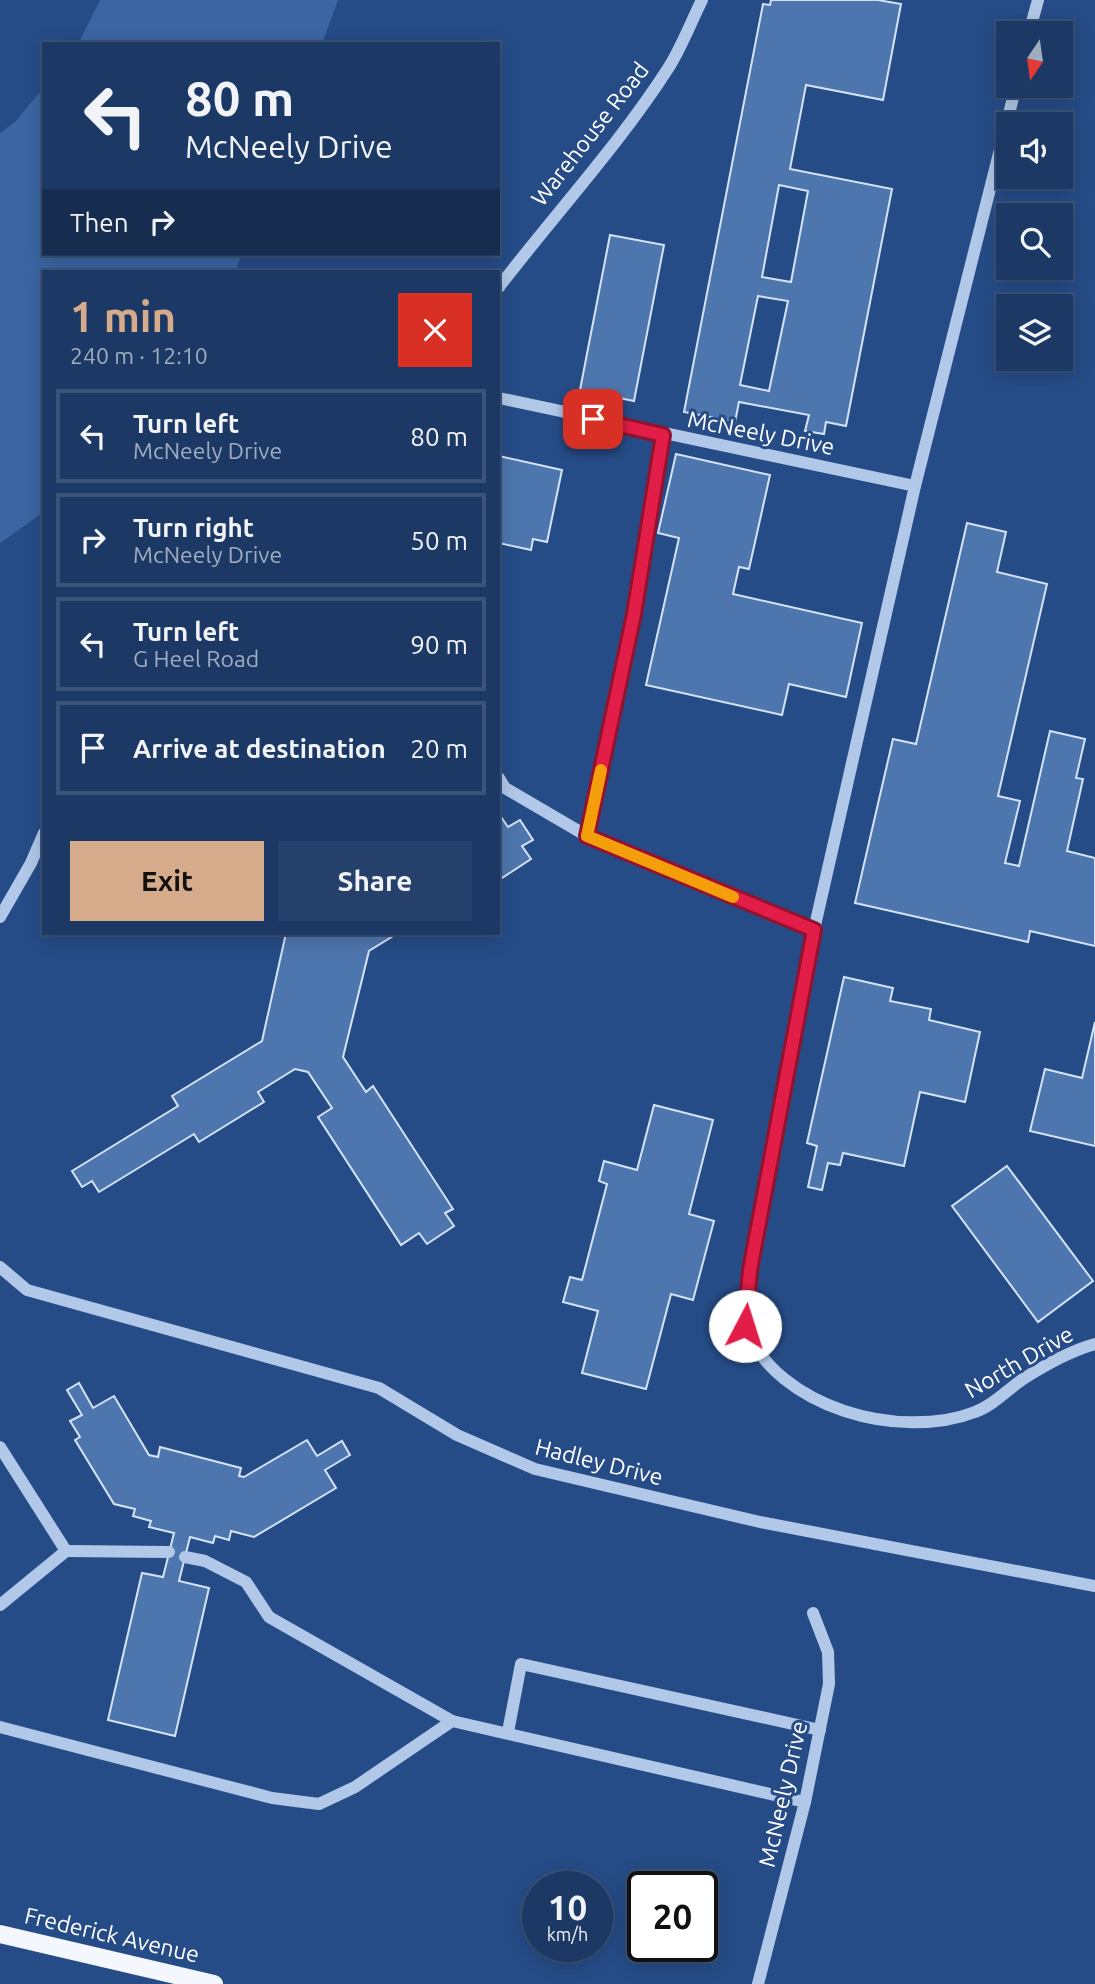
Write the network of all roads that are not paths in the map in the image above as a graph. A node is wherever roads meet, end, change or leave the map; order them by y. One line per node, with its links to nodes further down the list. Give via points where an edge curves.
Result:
1 (702, 0): 5 (street, Warehouse Road, via 670,66)
2 (1038, 0): 3 (street)
3 (1032, 21)
4 (1013, 98): 8 (street)
5 (500, 286)
6 (500, 398): 7 (street)
7 (663, 435): 8 (street, McNeely Drive); 10 (street, McNeely Drive, via 634,614)
8 (915, 486): 13 (street)
9 (500, 780): 10 (street, via 505,788)
10 (587, 836): 13 (street)
11 (42, 838): 12 (street)
12 (0, 917)
13 (814, 930): 15 (street, North Drive, via 750,1270 745,1326 772,1370 812,1400 880,1419 942,1423 979,1411 1024,1379)
14 (0, 1267): 20 (street, Hadley Drive, via 27,1290 379,1388 457,1435 535,1469 761,1522)
15 (1095, 1343)
16 (0, 1447): 17 (street)
17 (66, 1551): 18 (street); 21 (street)
18 (169, 1552)
19 (185, 1557): 23 (street, via 205,1561 246,1582 269,1616)
20 (1095, 1586)
21 (0, 1605)
22 (813, 1613): 25 (street, McNeely Drive, via 828,1653 829,1684)
23 (452, 1721): 24 (street, via 355,1787 319,1804 272,1798); 26 (street)
24 (0, 1727)
25 (820, 1730): 26 (street, via 522,1664); 27 (street, McNeely Drive)
26 (508, 1732): 27 (street)
27 (805, 1802): 30 (street, McNeely Drive)
28 (0, 1934): 29 (main road, Frederick Avenue)
29 (214, 1984)
30 (758, 1984)

